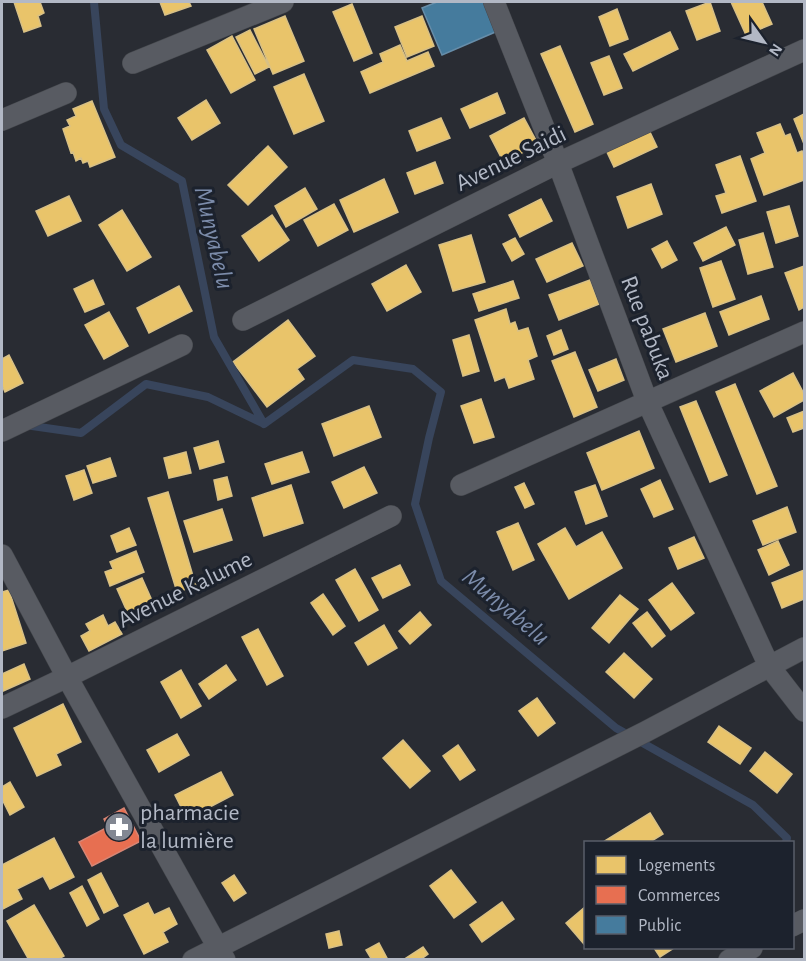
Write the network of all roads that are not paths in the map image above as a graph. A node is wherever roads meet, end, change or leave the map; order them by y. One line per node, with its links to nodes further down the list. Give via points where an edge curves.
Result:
1 (284, 2): 4 (street)
2 (494, 2): 7 (street, Rue pabuka)
3 (804, 50): 7 (street, Avenue Saidi)
4 (133, 63)
5 (66, 93): 6 (street)
6 (2, 120)
7 (558, 163): 8 (street, Avenue Saidi); 11 (street, Rue pabuka)
8 (243, 320)
9 (804, 332): 11 (street)
10 (182, 345): 12 (street)
11 (647, 401): 13 (street); 17 (street, Rue pabuka)
12 (2, 431)
13 (461, 485)
14 (391, 516): 18 (street, Avenue Kalume)
15 (2, 555): 18 (street)
16 (804, 648): 17 (street)
17 (769, 666): 20 (street, Rue pabuka); 22 (street)
18 (68, 677): 19 (street, Avenue Kalume); 22 (street)
19 (2, 708)
20 (804, 711)
21 (750, 949): 24 (street)
22 (222, 953): 23 (street)
23 (193, 960)
24 (729, 960)

